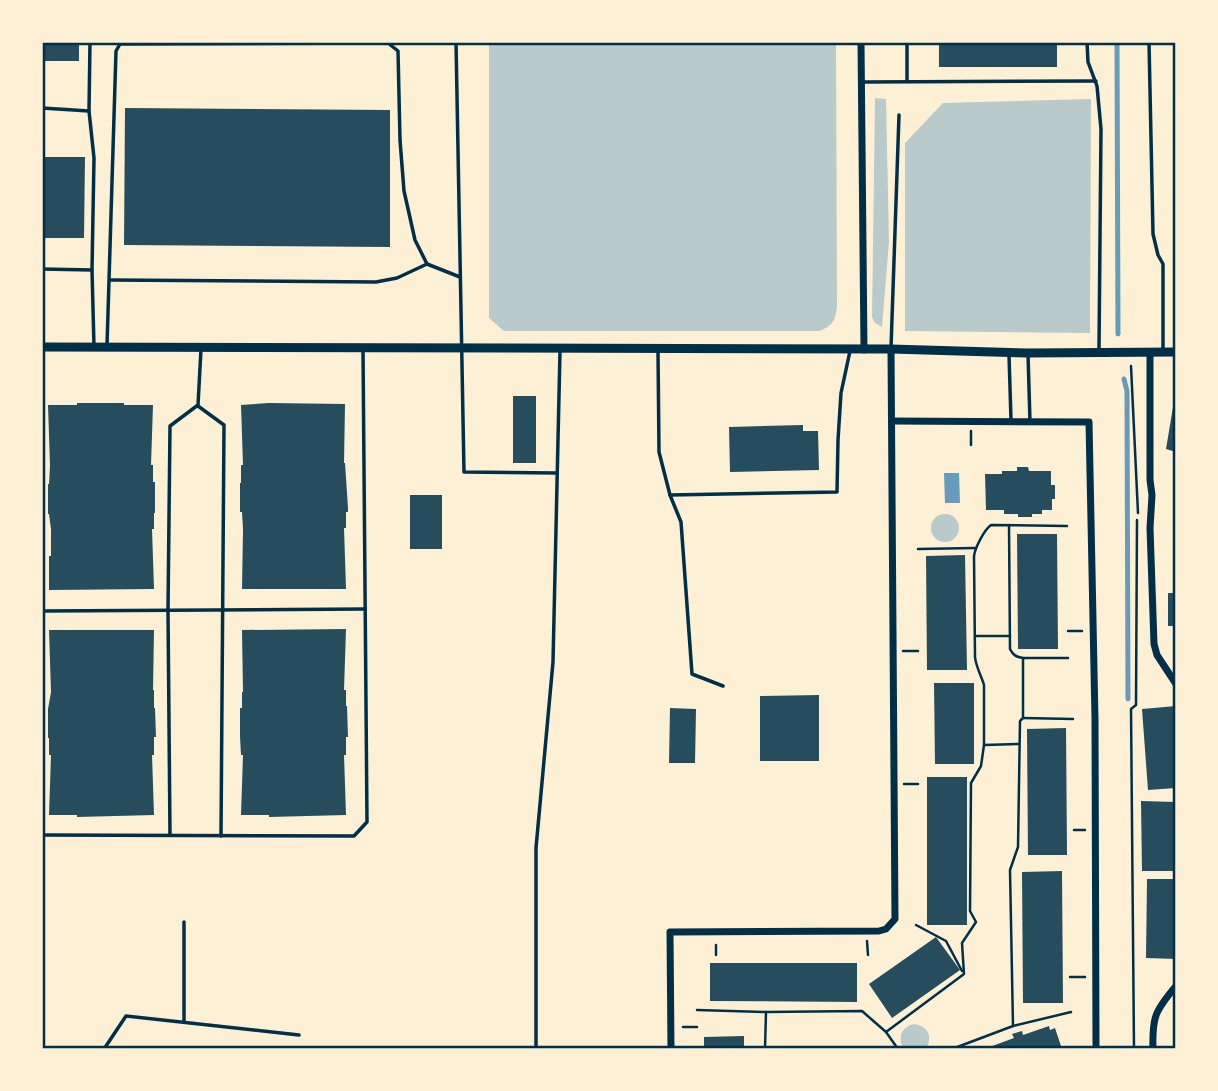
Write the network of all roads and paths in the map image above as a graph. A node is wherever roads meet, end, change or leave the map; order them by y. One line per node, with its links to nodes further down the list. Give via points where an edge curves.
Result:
1 (90, 42): 11 (lane)
2 (456, 42): 16 (lane)
3 (861, 42): 9 (street)
4 (907, 42): 7 (lane)
5 (1087, 42): 8 (lane, via 1088,62)
6 (1149, 42): 33 (lane, via 1153,234 1163,264)
7 (907, 81): 8 (lane); 9 (lane)
8 (1096, 81): 30 (lane, via 1101,129)
9 (861, 82): 28 (street)
10 (42, 108): 11 (lane)
11 (89, 111): 15 (lane, via 94,158)
12 (899, 116): 26 (lane)
13 (427, 264): 16 (lane); 17 (lane, via 376,282); 17 (lane, via 415,240 404,191 398,51 388,43 120,44 116,51)
14 (42, 270): 15 (lane)
15 (92, 270): 19 (lane)
16 (460, 276): 23 (lane)
17 (110, 279): 20 (lane)
18 (42, 346): 19 (street)
19 (93, 347): 20 (street)
20 (107, 347): 21 (street)
21 (201, 347): 22 (street); 36 (lane)
22 (363, 348): 23 (street); 48 (lane)
23 (461, 348): 24 (street); 40 (lane, via 464,472)
24 (560, 349): 25 (street); 40 (lane)
25 (658, 349): 27 (street); 41 (lane, via 659,452)
26 (891, 349): 28 (street); 29 (street); 37 (street)
27 (850, 350): 28 (street); 41 (lane, via 841,393 837,492)
28 (864, 350)
29 (1009, 352): 35 (street); 38 (lane)
30 (1099, 352): 31 (street); 35 (street)
31 (1130, 352): 32 (street); 83 (path, via 1138,514 1136,705 1131,709)
32 (1150, 352): 33 (street); 56 (street, via 1154,644)
33 (1163, 352): 34 (street)
34 (1176, 352)
35 (1028, 353): 39 (lane)
36 (198, 405): 49 (lane, via 170,426); 50 (lane, via 224,425)
37 (892, 421): 38 (street); 79 (street, via 895,919 880,931 670,932)
38 (1011, 422): 39 (street)
39 (1030, 422): 82 (street, via 1088,422)
40 (558, 473): 78 (lane, via 553,662 536,848)
41 (670, 495): 57 (lane, via 681,522 692,674)
42 (1009, 525): 43 (path); 46 (path, via 991,525); 53 (path)
43 (1067, 526)
44 (944, 543): 45 (path)
45 (944, 548): 46 (path); 47 (path)
46 (975, 548): 52 (path)
47 (918, 549)
48 (365, 608): 50 (lane); 64 (lane, via 367,822 354,836)
49 (168, 610): 50 (lane); 51 (lane); 63 (lane)
50 (223, 610): 64 (lane)
51 (42, 611)
52 (975, 636): 53 (path); 61 (path, via 976,667 984,685)
53 (1010, 636): 54 (path, via 1012,654)
54 (1023, 658): 55 (path); 58 (path)
55 (1068, 658)
56 (1176, 684)
57 (723, 686)
58 (1023, 718): 59 (path); 60 (path)
59 (1073, 719)
60 (1020, 744): 61 (path); 73 (path, via 1018,847 1010,870)
61 (984, 745): 67 (path, via 981,766 971,783 970,911 976,922 962,943)
62 (42, 835): 63 (lane)
63 (170, 836): 64 (lane)
64 (221, 836)
65 (184, 922): 72 (lane)
66 (916, 925): 67 (path, via 946,940)
67 (964, 974): 74 (path)
68 (1176, 986): 84 (street, via 1153,1022)
69 (697, 1010): 70 (path)
70 (766, 1012): 74 (path, via 862,1011); 80 (path)
71 (1071, 1012): 73 (path)
72 (184, 1022): 75 (lane); 77 (lane, via 126,1016)
73 (1013, 1026): 81 (path)
74 (886, 1032): 76 (path)
75 (299, 1035)
76 (900, 1048)
77 (104, 1049)
78 (536, 1049)
79 (671, 1049)
80 (765, 1049)
81 (952, 1049)
82 (1096, 1049)
83 (1134, 1049)
84 (1153, 1049)

